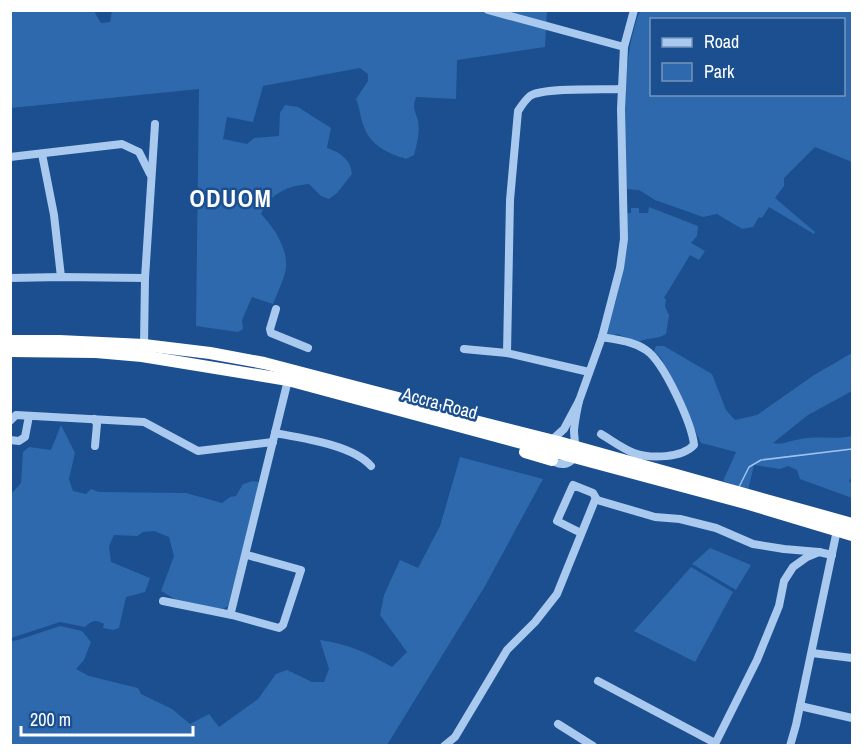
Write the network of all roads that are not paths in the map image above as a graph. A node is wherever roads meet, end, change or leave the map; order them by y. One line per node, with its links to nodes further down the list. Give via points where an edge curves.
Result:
1 (488, 10): 3 (street)
2 (634, 10): 3 (street)
3 (624, 47): 4 (street)
4 (622, 89): 13 (street, via 624,239); 19 (street, via 532,94 518,111 510,200)
5 (155, 124): 8 (street)
6 (42, 154): 7 (street); 8 (street, via 122,144 139,152); 9 (street)
7 (10, 157)
8 (150, 175): 11 (street)
9 (61, 277): 10 (street); 11 (street)
10 (10, 278)
11 (145, 278): 15 (street)
12 (276, 309): 16 (street, via 271,333)
13 (602, 337): 20 (street); 26 (street, via 632,343 651,354 672,387 694,445 676,454 647,456)
14 (10, 341): 15 (highway, Accra Road)
15 (144, 345): 31 (highway, Accra Road, via 264,363)
16 (308, 348)
17 (464, 349): 19 (street)
18 (10, 351): 21 (highway, Accra Road, via 142,356)
19 (507, 353): 20 (street)
20 (589, 372): 22 (street)
21 (288, 380): 27 (street); 31 (highway, Accra Road)
22 (579, 401): 30 (street); 31 (street)
23 (29, 416): 24 (street); 25 (street, via 16,415); 28 (street, via 25,437)
24 (94, 419): 27 (street, via 144,422 198,451); 29 (street)
25 (10, 421)
26 (601, 434)
27 (274, 437): 32 (street, via 337,448); 39 (street)
28 (10, 440)
29 (95, 446)
30 (574, 446): 31 (highway, Accra Road); 34 (highway, Accra Road); 35 (highway, Accra Road)
31 (551, 450)
32 (371, 466)
33 (597, 500): 36 (street); 36 (street, via 594,492 571,486 557,522); 38 (street, via 655,517 716,528 753,544)
34 (852, 524)
35 (837, 530): 37 (highway, Accra Road); 40 (street)
36 (581, 533): 50 (street, via 557,594 507,650 455,737)
37 (852, 535)
38 (819, 552): 40 (street); 49 (street, via 793,567 784,580 757,660)
39 (247, 555): 42 (street); 42 (street, via 300,568 301,573 283,625)
40 (832, 555): 43 (street)
41 (163, 601): 42 (street)
42 (232, 615)
43 (812, 653): 44 (street); 46 (street)
44 (852, 658)
45 (598, 681): 49 (street)
46 (800, 706): 47 (street); 52 (street)
47 (852, 718)
48 (558, 724): 51 (street)
49 (715, 744)
50 (444, 746)
51 (593, 746)
52 (790, 746)

